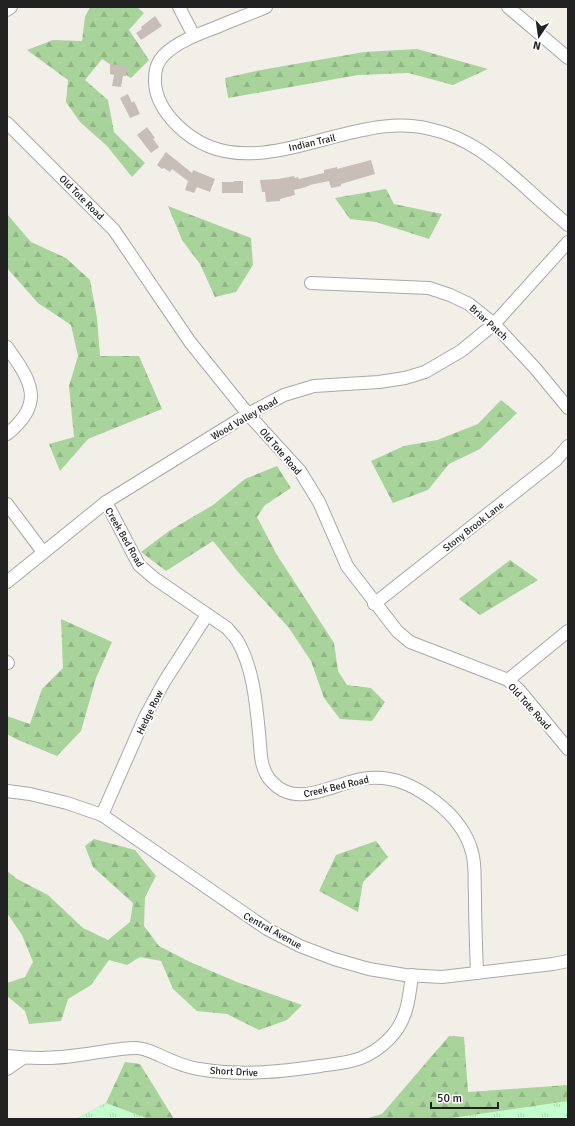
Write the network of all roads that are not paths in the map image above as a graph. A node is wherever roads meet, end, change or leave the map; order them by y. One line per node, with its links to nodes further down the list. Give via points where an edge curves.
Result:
1 (11, 7): 5 (street)
2 (179, 7): 6 (street)
3 (266, 7): 6 (street, Indian Trail)
4 (508, 7): 7 (street)
5 (7, 10)
6 (194, 36): 9 (street, Indian Trail, via 163,56 155,74 155,84 157,96 174,122 189,136 206,146 226,152 256,154 383,126 399,125 430,129 461,139 488,155)
7 (568, 58)
8 (7, 122): 15 (street, Old Tote Road, via 114,230 190,342)
9 (568, 226)
10 (568, 242): 12 (street, Wood Valley Road)
11 (311, 283): 12 (street, Briar Patch, via 429,288 469,304)
12 (494, 324): 14 (street, Briar Patch); 15 (street, Wood Valley Road, via 461,351 425,372 379,382 314,386 284,395)
13 (7, 347): 16 (street, via 23,370 31,399 25,416)
14 (568, 408)
15 (248, 414): 18 (street, Wood Valley Road); 22 (street, Old Tote Road, via 300,471 319,502 347,566)
16 (7, 434)
17 (568, 446): 22 (street, Stony Brook Lane, via 556,460)
18 (106, 502): 20 (street, Wood Valley Road); 23 (street, Creek Bed Road, via 139,565)
19 (7, 504): 20 (street)
20 (43, 552): 21 (street, Wood Valley Road)
21 (7, 582)
22 (374, 604): 25 (street, Old Tote Road, via 410,642)
23 (207, 615): 28 (street, Hedge Row, via 145,717); 30 (street, Creek Bed Road, via 226,628 236,639 248,666 257,710 262,766 270,781 276,786 283,791 299,795 363,779 396,780 421,791 454,818 469,843 474,862)
24 (568, 631): 25 (street)
25 (508, 680): 26 (street, Old Tote Road)
26 (568, 749)
27 (7, 791): 28 (street, Central Avenue, via 67,803)
28 (102, 815): 31 (street, Central Avenue, via 242,913 300,946 369,969)
29 (568, 961): 30 (street, Central Avenue)
30 (476, 973): 31 (street, Central Avenue, via 442,977)
31 (412, 975): 33 (street, Short Drive, via 409,1002 395,1032 370,1054 355,1060 281,1072 254,1073 198,1069 138,1048 49,1059)
32 (7, 1056): 33 (street, Short Drive)
33 (23, 1058): 34 (street)
34 (7, 1069)

